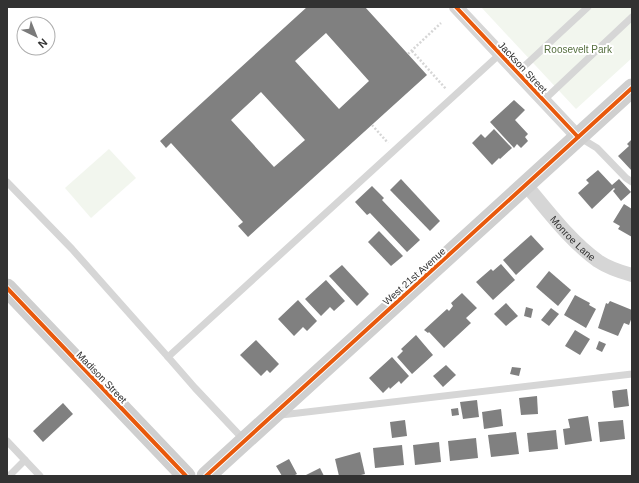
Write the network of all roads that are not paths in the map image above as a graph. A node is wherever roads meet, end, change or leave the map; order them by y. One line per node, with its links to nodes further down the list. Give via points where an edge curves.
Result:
1 (456, 7): 4 (street, Jackson Street)
2 (588, 7): 5 (lane)
3 (632, 17): 7 (lane)
4 (500, 54): 5 (street, Jackson Street); 14 (lane)
5 (518, 72): 7 (street, Jackson Street)
6 (632, 88): 8 (street, West 21st Avenue)
7 (544, 100): 8 (street, Jackson Street)
8 (578, 137): 10 (lane, via 597,148); 11 (street, West 21st Avenue)
9 (7, 182): 14 (lane, via 72,249)
10 (632, 182)
11 (526, 185): 12 (street, Monroe Lane, via 578,244 599,262); 16 (street, West 21st Avenue)
12 (632, 275)
13 (7, 288): 22 (street, Madison Street)
14 (168, 357): 18 (lane)
15 (632, 374): 16 (lane)
16 (272, 416): 18 (street, West 21st Avenue)
17 (7, 441): 19 (lane)
18 (245, 441): 23 (street, West 21st Avenue)
19 (25, 460): 20 (lane); 21 (lane)
20 (9, 476)
21 (40, 476)
22 (186, 476)
23 (206, 476)

